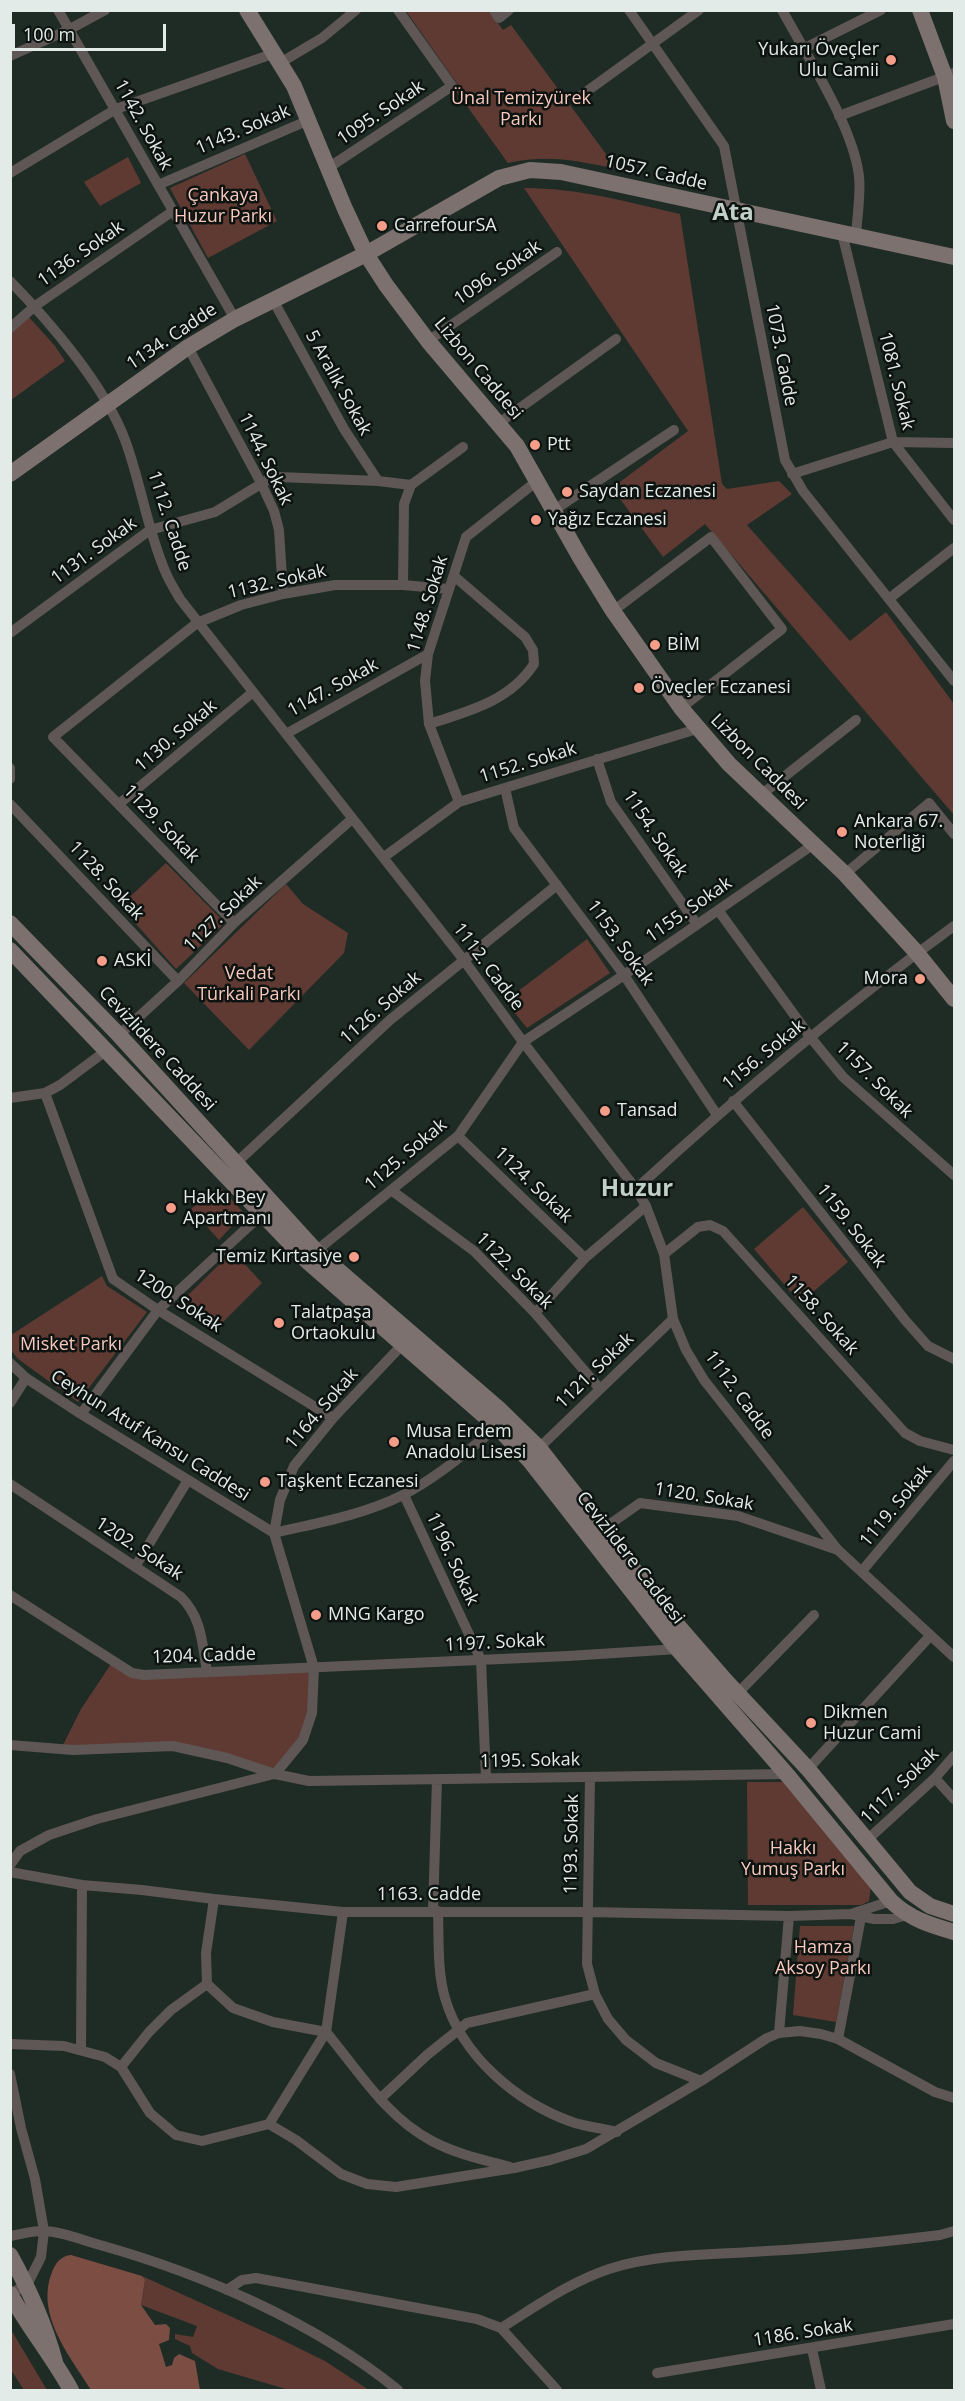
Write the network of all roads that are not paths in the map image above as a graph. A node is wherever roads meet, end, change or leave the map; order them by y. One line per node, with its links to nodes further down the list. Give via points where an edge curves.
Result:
1 (58, 10): 13 (street, 1142. Sokak)
2 (105, 10): 13 (street)
3 (248, 10): 17 (main road, Lizbon Caddesi)
4 (356, 10): 17 (street, via 322,38)
5 (398, 10): 24 (street, 1095. Sokak, via 452,86)
6 (509, 10): 12 (street)
7 (629, 10): 14 (street, 1073. Cadde)
8 (699, 10): 14 (street)
9 (782, 10): 15 (street, 1081. Sokak)
10 (880, 10): 15 (street)
11 (920, 10): 18 (main road)
12 (497, 14)
13 (70, 30): 16 (street); 20 (street, 1142. Sokak)
14 (653, 45): 19 (street); 28 (street, 1073. Cadde, via 724,146)
15 (803, 49): 21 (street, 1081. Sokak)
16 (10, 56)
17 (278, 58): 20 (street); 22 (main road, Lizbon Caddesi)
18 (950, 75): 21 (street); 23 (main road)
19 (579, 97)
20 (116, 109): 25 (street); 26 (street, 1142. Sokak)
21 (839, 116): 29 (street, 1081. Sokak, via 855,154 859,179)
22 (309, 120): 24 (main road, Lizbon Caddesi); 26 (street, 1143. Sokak)
23 (954, 120)
24 (328, 168): 31 (main road, Lizbon Caddesi)
25 (10, 173)
26 (158, 185): 27 (street, 1142. Sokak)
27 (173, 211): 35 (street, 1136. Sokak); 36 (street, 1142. Sokak)
28 (735, 211): 29 (main road, 1057. Cadde); 31 (main road, 1057. Cadde, via 561,172 530,170 485,185); 48 (street, 1073. Cadde, via 785,460)
29 (849, 234): 32 (main road, 1057. Cadde); 44 (street, 1081. Sokak)
30 (557, 252): 39 (street, 1096. Sokak)
31 (366, 254): 34 (main road, 1134. Cadde); 39 (main road, Lizbon Caddesi)
32 (954, 257)
33 (10, 281): 35 (street, 1112. Cadde)
34 (273, 300): 36 (main road, 1134. Cadde); 49 (street, 5 Aralık Sokak, via 344,429)
35 (35, 306): 37 (street, 1136. Sokak); 41 (street, 1112. Cadde)
36 (235, 319): 40 (main road, 1134. Cadde)
37 (10, 328)
38 (616, 339): 42 (street)
39 (428, 341): 42 (main road, Lizbon Caddesi)
40 (188, 347): 41 (main road, 1134. Cadde); 51 (street, 1144. Sokak)
41 (108, 404): 47 (main road, 1134. Cadde); 55 (street, 1112. Cadde, via 128,448)
42 (499, 423): 50 (main road, Lizbon Caddesi)
43 (674, 430): 53 (street)
44 (893, 442): 45 (street); 48 (street); 54 (street, 1081. Sokak)
45 (954, 443)
46 (463, 447): 52 (street)
47 (11, 472)
48 (792, 474): 61 (street, 1073. Cadde)
49 (378, 481): 51 (street, 1131. Sokak, via 279,477); 52 (street, 1131. Sokak)
50 (537, 482): 53 (main road, Lizbon Caddesi); 57 (street, 1148. Sokak, via 466,537)
51 (261, 483): 55 (street, 1131. Sokak, via 215,512); 60 (street, 1144. Sokak, via 279,530)
52 (411, 485): 58 (street, via 404,504)
53 (554, 510): 62 (main road, Lizbon Caddesi)
54 (954, 520)
55 (150, 530): 63 (street, 1112. Cadde, via 165,572); 64 (street, 1131. Sokak)
56 (954, 548): 61 (street)
57 (454, 576): 59 (street, 1148. Sokak); 70 (street, via 525,637 533,650 534,664 516,687 496,699)
58 (403, 585): 59 (street, 1132. Sokak); 60 (street, 1132. Sokak, via 335,585)
59 (448, 590): 65 (street, 1148. Sokak)
60 (283, 594): 63 (street, 1132. Sokak)
61 (890, 598): 66 (street, 1073. Cadde)
62 (613, 611): 68 (main road, Lizbon Caddesi); 68 (street, via 711,537 782,629)
63 (197, 623): 67 (street, 1112. Cadde); 73 (street, 1132. Sokak, via 53,737)
64 (10, 633)
65 (428, 654): 70 (street, 1148. Sokak, via 424,681); 72 (street, 1147. Sokak)
66 (954, 681)
67 (254, 692): 72 (street, 1112. Cadde); 81 (street, 1130. Sokak)
68 (681, 708): 71 (main road, Lizbon Caddesi)
69 (856, 720): 78 (street)
70 (429, 724): 79 (street, 1148. Sokak)
71 (697, 729): 74 (street, 1152. Sokak); 78 (main road, Lizbon Caddesi)
72 (286, 734): 82 (street, 1112. Cadde)
73 (63, 748): 81 (street, 1129. Sokak)
74 (597, 759): 77 (street, 1152. Sokak); 90 (street, 1154. Sokak, via 611,802)
75 (10, 768): 76 (street)
76 (10, 779)
77 (505, 788): 79 (street, 1152. Sokak); 87 (street, 1153. Sokak, via 514,828)
78 (761, 795): 84 (main road, Lizbon Caddesi)
79 (459, 802): 85 (street, 1152. Sokak)
80 (10, 804): 97 (street, 1128. Sokak)
81 (119, 804): 91 (street, 1129. Sokak)
82 (352, 819): 85 (street, 1112. Cadde); 91 (street, 1127. Sokak)
83 (954, 834): 86 (street, via 929,803)
84 (814, 844): 86 (main road, Lizbon Caddesi); 88 (street, 1155. Sokak)
85 (384, 857): 95 (street, 1112. Cadde)
86 (845, 874): 94 (main road, Lizbon Caddesi)
87 (557, 885): 95 (street, 1126. Sokak); 96 (street, 1153. Sokak)
88 (718, 910): 90 (street, 1155. Sokak); 100 (street, 1157. Sokak)
89 (10, 923): 99 (main road, Cevizlidere Caddesi)
90 (696, 923): 96 (street, 1155. Sokak)
91 (234, 924): 97 (street, 1127. Sokak)
92 (954, 926): 94 (street, 1156. Sokak)
93 (10, 950): 102 (main road, Cevizlidere Caddesi)
94 (917, 953): 98 (main road, Lizbon Caddesi); 100 (street, 1156. Sokak)
95 (463, 959): 101 (street, 1112. Cadde); 108 (street, 1126. Sokak, via 390,1020)
96 (624, 975): 101 (street, 1155. Sokak); 106 (street, 1153. Sokak)
97 (178, 981): 99 (street, 1127. Sokak)
98 (954, 999)
99 (119, 1035): 108 (main road, Cevizlidere Caddesi)
100 (811, 1038): 105 (street, 1156. Sokak); 109 (street, 1157. Sokak, via 843,1077)
101 (523, 1042): 107 (street, 1125. Sokak); 110 (street, 1112. Cadde)
102 (107, 1050): 103 (street); 113 (main road, Cevizlidere Caddesi)
103 (45, 1093): 104 (street); 117 (street, 1200. Sokak, via 113,1279)
104 (10, 1098)
105 (733, 1101): 106 (street, 1156. Sokak); 121 (street, 1159. Sokak, via 904,1320 928,1346)
106 (717, 1115): 110 (street, 1156. Sokak)
107 (458, 1136): 111 (street, 1125. Sokak); 116 (street, 1124. Sokak)
108 (235, 1164): 113 (main road, Cevizlidere Caddesi)
109 (954, 1175)
110 (636, 1189): 112 (street, 1112. Cadde)
111 (391, 1190): 114 (street, 1125. Sokak); 118 (street, 1122. Sokak, via 474,1251)
112 (646, 1206): 115 (street, 1112. Cadde); 116 (street)
113 (266, 1210): 114 (main road, Cevizlidere Caddesi); 117 (street); 120 (main road, Cevizlidere Caddesi, via 308,1262)
114 (316, 1251): 129 (main road, Cevizlidere Caddesi)
115 (664, 1254): 119 (street, 1112. Cadde); 130 (street, 1158. Sokak, via 698,1227 710,1225 723,1231 905,1433)
116 (585, 1258): 118 (street)
117 (158, 1310): 126 (street); 127 (street, 1200. Sokak)
118 (535, 1313): 124 (street, 1122. Sokak)
119 (673, 1318): 124 (street, 1121. Sokak); 137 (street, 1112. Cadde, via 704,1380)
120 (402, 1345): 127 (street, 1164. Sokak); 128 (main road, Cevizlidere Caddesi)
121 (954, 1359)
122 (10, 1363): 123 (street, Ceyhun Atuf Kansu Caddesi)
123 (26, 1378): 125 (street); 126 (street, Ceyhun Atuf Kansu Caddesi)
124 (600, 1389): 129 (street, 1121. Sokak)
125 (10, 1403)
126 (81, 1414): 132 (street, Ceyhun Atuf Kansu Caddesi)
127 (333, 1418): 136 (street, 1164. Sokak, via 294,1466 280,1500)
128 (497, 1427): 134 (street); 144 (main road, Cevizlidere Caddesi, via 530,1461)
129 (539, 1448): 135 (main road, Cevizlidere Caddesi)
130 (954, 1450)
131 (954, 1461): 139 (street, 1119. Sokak)
132 (188, 1480): 136 (street, Ceyhun Atuf Kansu Caddesi); 138 (street)
133 (10, 1484): 138 (street, 1202. Sokak)
134 (404, 1495): 136 (street, via 363,1511); 146 (street, 1196. Sokak)
135 (603, 1529): 137 (street, 1120. Sokak, via 640,1503 738,1516); 143 (main road, Cevizlidere Caddesi)
136 (274, 1533): 147 (street, 1164. Sokak)
137 (838, 1550): 139 (street, 1112. Cadde)
138 (135, 1567): 148 (street, 1202. Sokak, via 193,1609)
139 (862, 1571): 142 (street, 1112. Cadde)
140 (10, 1595): 148 (street, 1204. Cadde, via 132,1673)
141 (814, 1615): 149 (street)
142 (930, 1636): 145 (street, 1112. Cadde); 152 (street)
143 (697, 1648): 144 (main road); 149 (main road, Cevizlidere Caddesi)
144 (678, 1649): 146 (street, 1197. Sokak); 154 (main road, Cevizlidere Caddesi)
145 (954, 1657)
146 (482, 1660): 147 (street, 1197. Sokak); 156 (street, 1196. Sokak)
147 (314, 1668): 148 (street, 1204. Cadde); 153 (street, 1164. Sokak, via 312,1713 303,1740)
148 (207, 1671)
149 (738, 1694): 152 (main road, Cevizlidere Caddesi)
150 (10, 1745): 153 (street, 1195. Sokak, via 73,1749 173,1746)
151 (954, 1756): 157 (street, 1117. Sokak)
152 (808, 1769): 160 (main road, Cevizlidere Caddesi)
153 (275, 1774): 158 (street, 1195. Sokak, via 309,1781); 161 (street, via 49,1835 20,1851)
154 (787, 1774): 155 (street, 1195. Sokak); 166 (main road, Cevizlidere Caddesi)
155 (590, 1777): 156 (street, 1195. Sokak); 170 (street, 1193. Sokak)
156 (486, 1778): 158 (street, 1195. Sokak)
157 (934, 1778): 159 (street); 160 (street, 1117. Sokak)
158 (437, 1779): 168 (street)
159 (954, 1799)
160 (867, 1840): 164 (main road, Cevizlidere Caddesi)
161 (10, 1865)
162 (10, 1872): 163 (street, 1163. Cadde)
163 (82, 1885): 165 (street, 1163. Cadde); 183 (street)
164 (910, 1892): 166 (main road); 167 (main road, Cevizlidere Caddesi)
165 (213, 1899): 169 (street, 1163. Cadde); 176 (street, via 206,1953)
166 (891, 1901): 172 (street, 1163. Cadde); 173 (main road, Cevizlidere Caddesi)
167 (927, 1904): 171 (main road, Cevizlidere Caddesi); 173 (main road)
168 (436, 1911): 169 (street, 1163. Cadde); 170 (street, 1163. Cadde); 178 (street, via 445,1996)
169 (342, 1912): 179 (street)
170 (587, 1912): 174 (street, 1163. Cadde); 177 (street, 1193. Sokak, via 587,1964)
171 (954, 1914)
172 (856, 1915): 173 (street, 1163. Cadde, via 893,1919); 174 (street, 1163. Cadde); 181 (street)
173 (907, 1915): 175 (main road, Cevizlidere Caddesi)
174 (789, 1916): 180 (street)
175 (954, 1932)
176 (207, 1984): 179 (street, via 233,2008 273,2022); 184 (street, via 148,2032)
177 (595, 1994): 178 (street, via 467,2023); 186 (street, 1193. Sokak, via 608,2019 626,2040 656,2063)
178 (457, 2030): 188 (street); 190 (street, via 501,2081 534,2103 572,2122)
179 (326, 2032): 188 (street); 189 (street)
180 (779, 2033): 181 (street, via 811,2032); 186 (street)
181 (838, 2039): 187 (street, via 935,2092)
182 (10, 2044): 183 (street)
183 (81, 2050): 184 (street)
184 (121, 2067): 189 (street, via 150,2113 176,2135 202,2141)
185 (10, 2074): 192 (street)
186 (701, 2080): 190 (street)
187 (954, 2098)
188 (380, 2099): 191 (street, via 431,2141 466,2156)
189 (269, 2124): 191 (street, via 340,2174 367,2184 396,2187)
190 (617, 2132): 191 (street, via 586,2149)
191 (514, 2168)
192 (44, 2231): 194 (street); 196 (street, via 41,2257); 197 (street, via 134,2254)
193 (954, 2231): 200 (street, via 829,2248 637,2262 576,2283)
194 (10, 2236)
195 (10, 2255): 196 (main road)
196 (27, 2285): 198 (street); 202 (main road)
197 (227, 2290): 200 (street, via 242,2280 256,2278 469,2317); 205 (street, via 326,2340)
198 (10, 2294): 202 (main road)
199 (954, 2325): 201 (street, 1186. Sokak)
200 (501, 2328): 206 (street)
201 (812, 2349): 203 (street, 1186. Sokak); 207 (street)
202 (55, 2362): 204 (main road)
203 (657, 2373)
204 (71, 2391)
205 (398, 2391)
206 (557, 2391)
207 (821, 2391)

